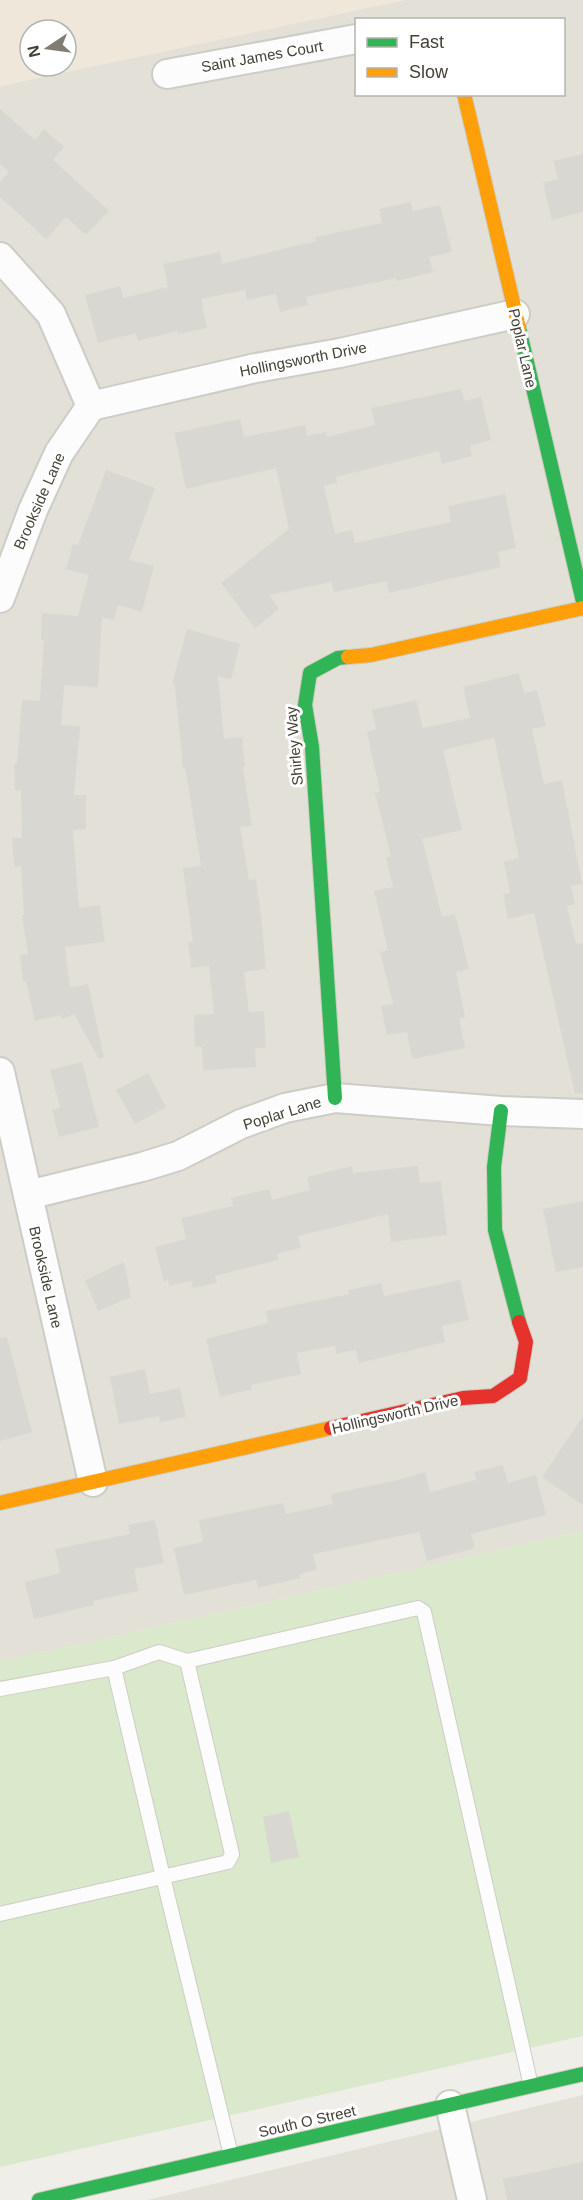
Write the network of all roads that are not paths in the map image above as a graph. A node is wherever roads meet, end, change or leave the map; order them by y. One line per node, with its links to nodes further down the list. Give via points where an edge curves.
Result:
1 (355, 39): 2 (street, Saint James Court)
2 (167, 74)
3 (464, 96): 5 (street, Poplar Lane)
4 (0, 257): 6 (street, via 51,315)
5 (515, 314): 6 (street, Hollingsworth Drive); 8 (street, Poplar Lane)
6 (92, 406): 7 (street, Brookside Lane, via 59,453)
7 (1, 589)
8 (583, 602)
9 (583, 608): 11 (street, Shirley Way, via 371,655 338,658 310,673 305,705 312,747)
10 (0, 1072): 14 (street, Brookside Lane)
11 (334, 1098): 12 (street, Poplar Lane); 14 (street, Poplar Lane, via 285,1108 241,1124 178,1156)
12 (501, 1111): 13 (street, Poplar Lane); 15 (street, Hollingsworth Drive, via 494,1167 495,1230 514,1311 526,1342 520,1378 493,1396 463,1398)
13 (583, 1114)
14 (28, 1195): 15 (street, Brookside Lane)
15 (93, 1482): 16 (street, Hollingsworth Drive)
16 (0, 1503)
17 (187, 1661): 18 (lane, via 159,1652); 20 (lane, via 232,1854 228,1862); 23 (lane, via 418,1608 424,1612)
18 (114, 1668): 19 (lane); 20 (lane)
19 (0, 1689)
20 (163, 1877): 21 (lane); 25 (lane)
21 (0, 1914)
22 (583, 2074): 23 (street, South O Street)
23 (531, 2086): 24 (street, South O Street)
24 (450, 2104): 25 (street, South O Street); 27 (street)
25 (231, 2155): 26 (street, South O Street)
26 (39, 2200)
27 (472, 2200)

